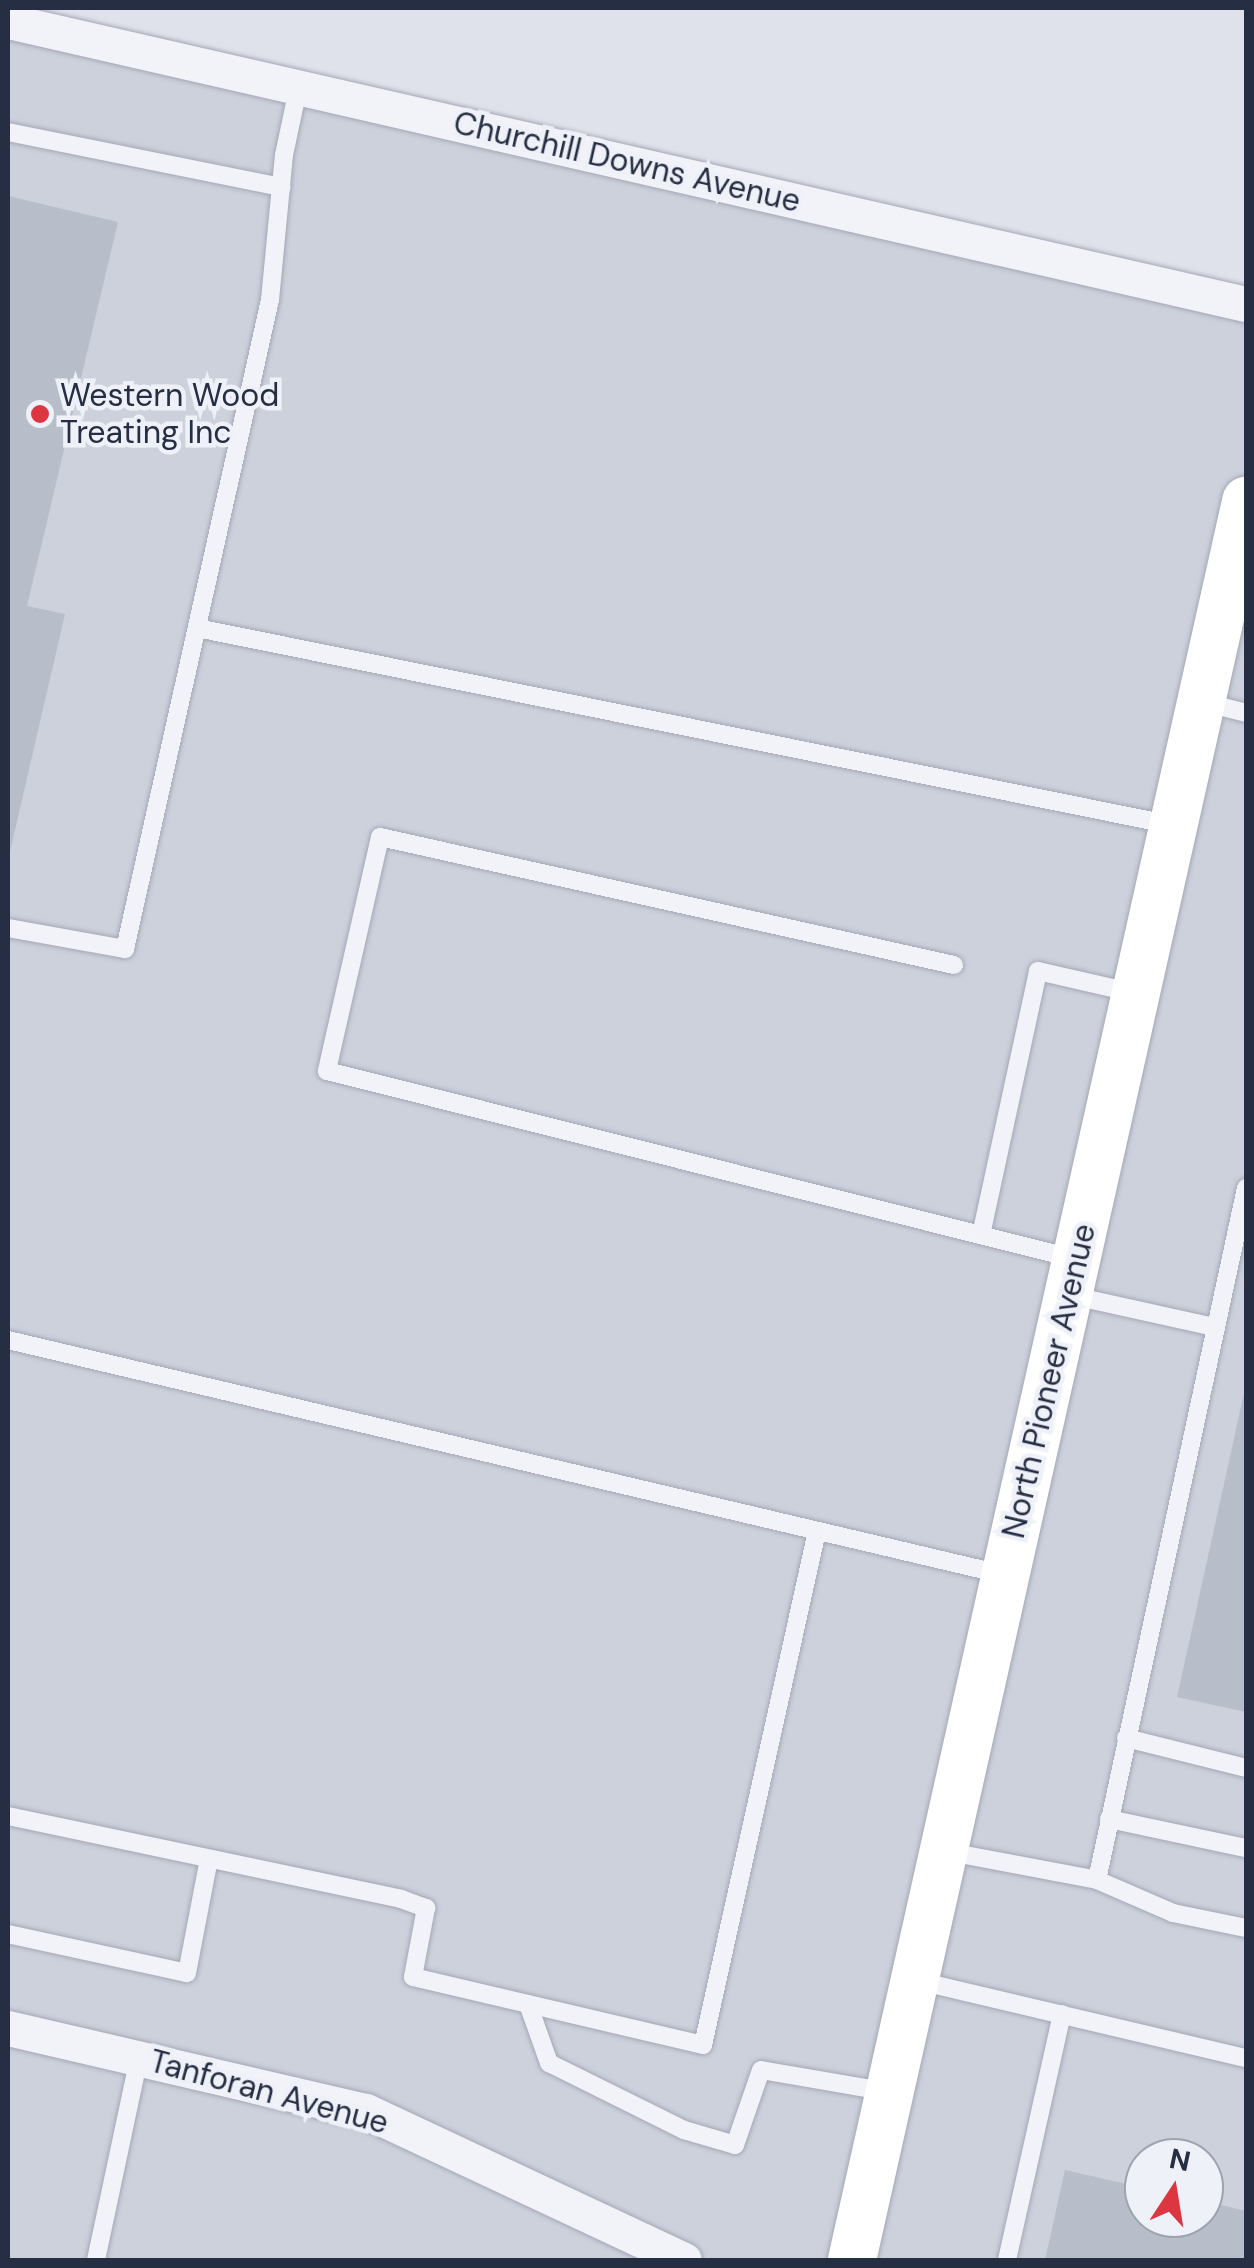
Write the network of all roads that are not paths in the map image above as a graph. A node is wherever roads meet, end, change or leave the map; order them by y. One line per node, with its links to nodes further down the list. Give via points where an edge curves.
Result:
1 (8, 21): 2 (street, Churchill Downs Avenue)
2 (298, 88): 4 (lane); 5 (street, Churchill Downs Avenue)
3 (8, 132): 4 (lane)
4 (282, 186): 7 (lane, via 270,300)
5 (1246, 304)
6 (1246, 501): 8 (street, North Pioneer Avenue)
7 (197, 628): 10 (lane); 11 (lane, via 125,948)
8 (1202, 701): 9 (lane); 10 (street, North Pioneer Avenue)
9 (1246, 713)
10 (1173, 825): 13 (street, North Pioneer Avenue)
11 (8, 928)
12 (954, 965): 15 (lane, via 380,837 328,1071)
13 (1134, 992): 15 (lane, via 1038,972); 16 (street, North Pioneer Avenue)
14 (1246, 1188): 17 (lane)
15 (981, 1235): 16 (lane)
16 (1072, 1277): 17 (lane); 20 (street, North Pioneer Avenue)
17 (1215, 1327): 21 (lane)
18 (8, 1340): 19 (lane)
19 (817, 1531): 20 (lane); 32 (lane, via 703,2045)
20 (1005, 1576): 26 (street, North Pioneer Avenue)
21 (1126, 1738): 22 (lane); 24 (lane)
22 (1246, 1768)
23 (8, 1816): 27 (lane)
24 (1109, 1818): 25 (lane); 28 (lane)
25 (1246, 1848)
26 (944, 1851): 28 (lane); 31 (street, North Pioneer Avenue)
27 (209, 1859): 30 (lane, via 188,1973); 32 (lane, via 426,1908 413,1977)
28 (1097, 1880): 29 (lane, via 1173,1912)
29 (1246, 1928)
30 (8, 1934)
31 (915, 1980): 33 (lane); 37 (street, North Pioneer Avenue)
32 (528, 2004): 37 (lane, via 550,2063 684,2130 735,2145 762,2070)
33 (1062, 2014): 36 (lane); 41 (lane)
34 (8, 2028): 35 (street, Tanforan Avenue)
35 (139, 2057): 38 (lane); 39 (street, Tanforan Avenue, via 366,2112)
36 (1246, 2058)
37 (889, 2092): 40 (street, North Pioneer Avenue)
38 (96, 2260)
39 (684, 2260)
40 (852, 2260)
41 (1007, 2260)

